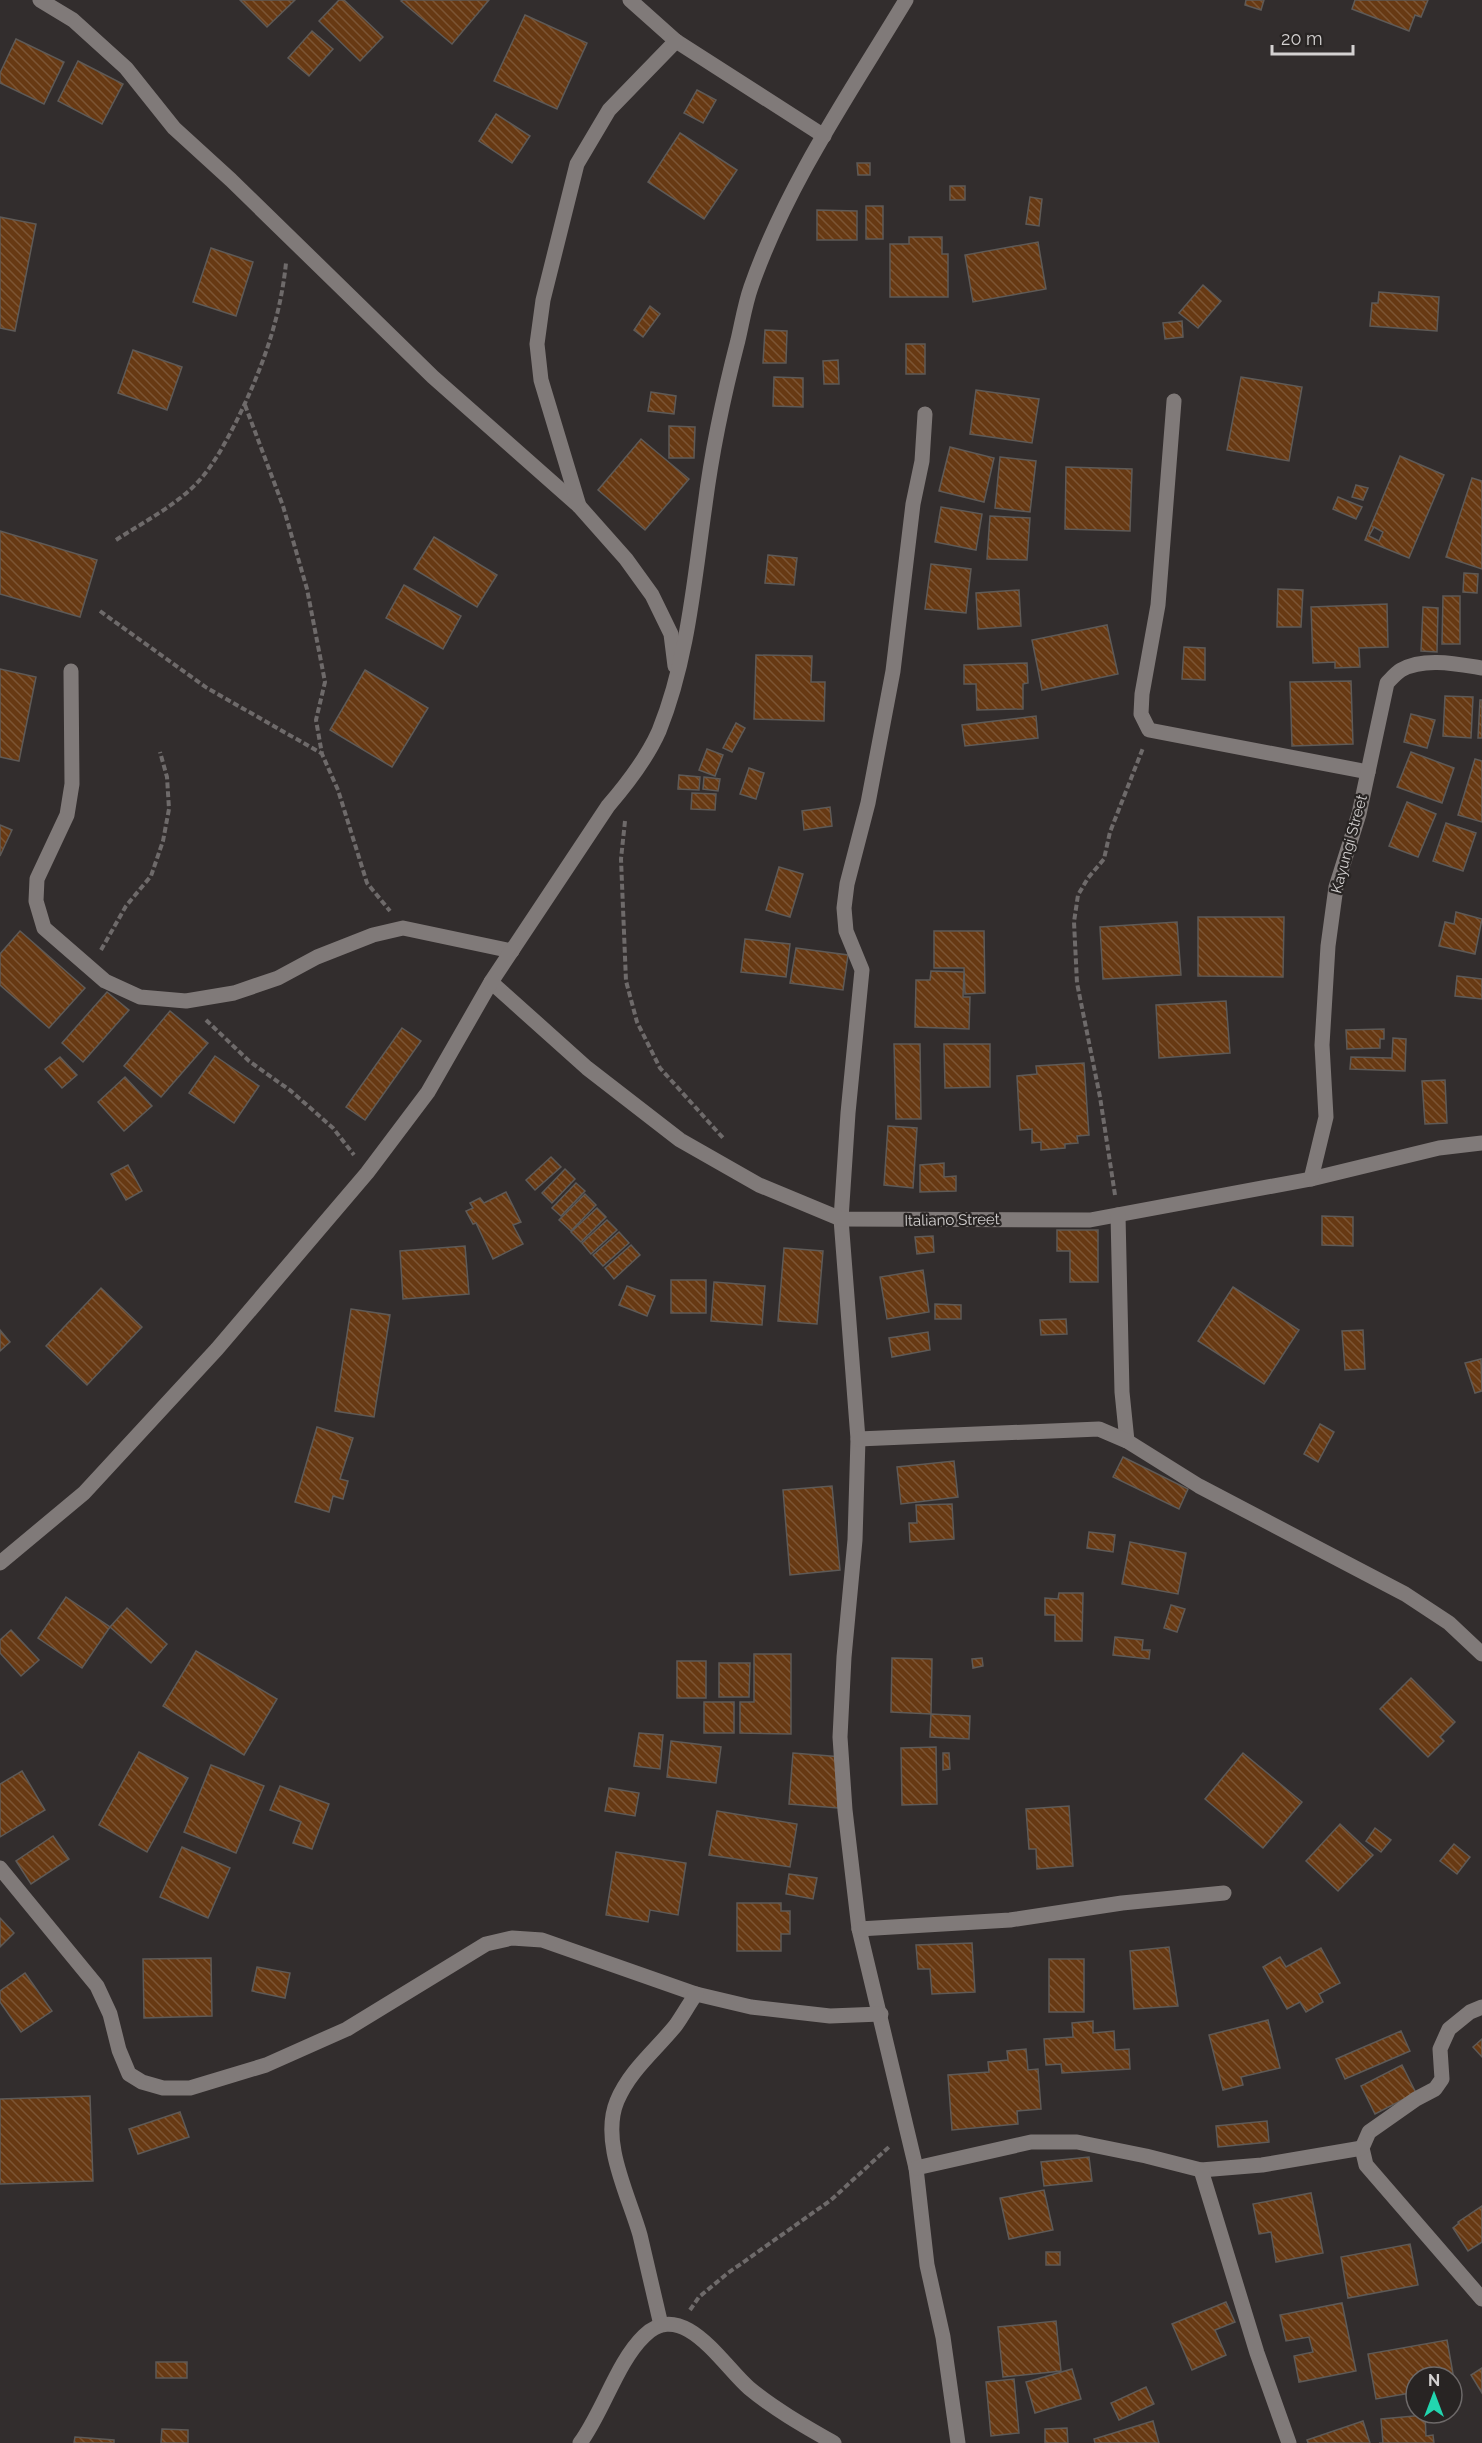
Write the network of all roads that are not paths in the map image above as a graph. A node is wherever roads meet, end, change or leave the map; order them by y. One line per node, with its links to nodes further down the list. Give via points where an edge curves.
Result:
1 (40, 0): 8 (street, via 73,20 126,68 174,128 433,377)
2 (630, 0): 4 (street)
3 (906, 0): 5 (street)
4 (676, 41): 5 (street); 8 (street, via 609,110 577,164 543,300 537,344 541,380)
5 (824, 136): 11 (street, via 787,201 751,288 727,384)
6 (1174, 401): 12 (street, via 1158,605 1142,694 1141,714 1149,730)
7 (925, 414): 18 (street, via 893,671 844,908 846,932 862,970)
8 (579, 506): 11 (street, via 652,595 671,634)
9 (1482, 668): 12 (street, Kayungi Street, via 1451,663 1416,664 1400,670 1387,683)
10 (71, 671): 13 (street, via 72,784 67,815 37,879 36,901 44,928 105,981 140,997 186,1001 234,993 278,978 317,957 373,935 403,928)
11 (677, 678): 13 (street, via 658,733 630,780 608,806)
12 (1368, 771): 16 (street, Kayungi Street, via 1336,887 1329,936 1323,1045 1326,1117)
13 (512, 951): 14 (street)
14 (491, 982): 18 (street, Italiano Street, via 587,1068 680,1140 759,1185); 21 (street, via 428,1092 368,1173 217,1349 84,1493)
15 (1482, 1143): 16 (street, Italiano Street, via 1439,1148)
16 (1311, 1179): 17 (street, Italiano Street)
17 (1118, 1215): 18 (street, Italiano Street, via 1090,1220); 20 (street, via 1122,1392)
18 (841, 1219): 19 (street)
19 (858, 1439): 20 (street, via 1099,1429); 25 (street, via 855,1540 840,1737)
20 (1127, 1441): 22 (street, via 1199,1485 1405,1594 1449,1623)
21 (0, 1563)
22 (1482, 1654)
23 (0, 1869): 26 (street, via 97,1986 129,2074 163,2088 190,2088 266,2065 347,2029 486,1944 512,1938 542,1940)
24 (1224, 1893): 25 (street, via 1010,1920)
25 (860, 1929): 28 (street)
26 (696, 1994): 28 (street, via 752,2007 830,2016); 33 (street, via 627,2082 616,2104 613,2130 625,2193 639,2232)
27 (1482, 2007): 29 (street, via 1449,2029 1440,2049 1442,2079 1435,2089 1369,2132)
28 (881, 2014): 30 (street)
29 (1362, 2148): 31 (street, via 1262,2165); 32 (street, via 1366,2165)
30 (916, 2168): 31 (street, via 1031,2142 1077,2142); 36 (street, via 927,2265 944,2337)
31 (1200, 2170): 37 (street)
32 (1482, 2299)
33 (661, 2325): 34 (street, via 644,2336 630,2355); 35 (street, via 680,2326 701,2337 749,2388)
34 (580, 2443)
35 (834, 2443)
36 (958, 2443)
37 (1289, 2443)

